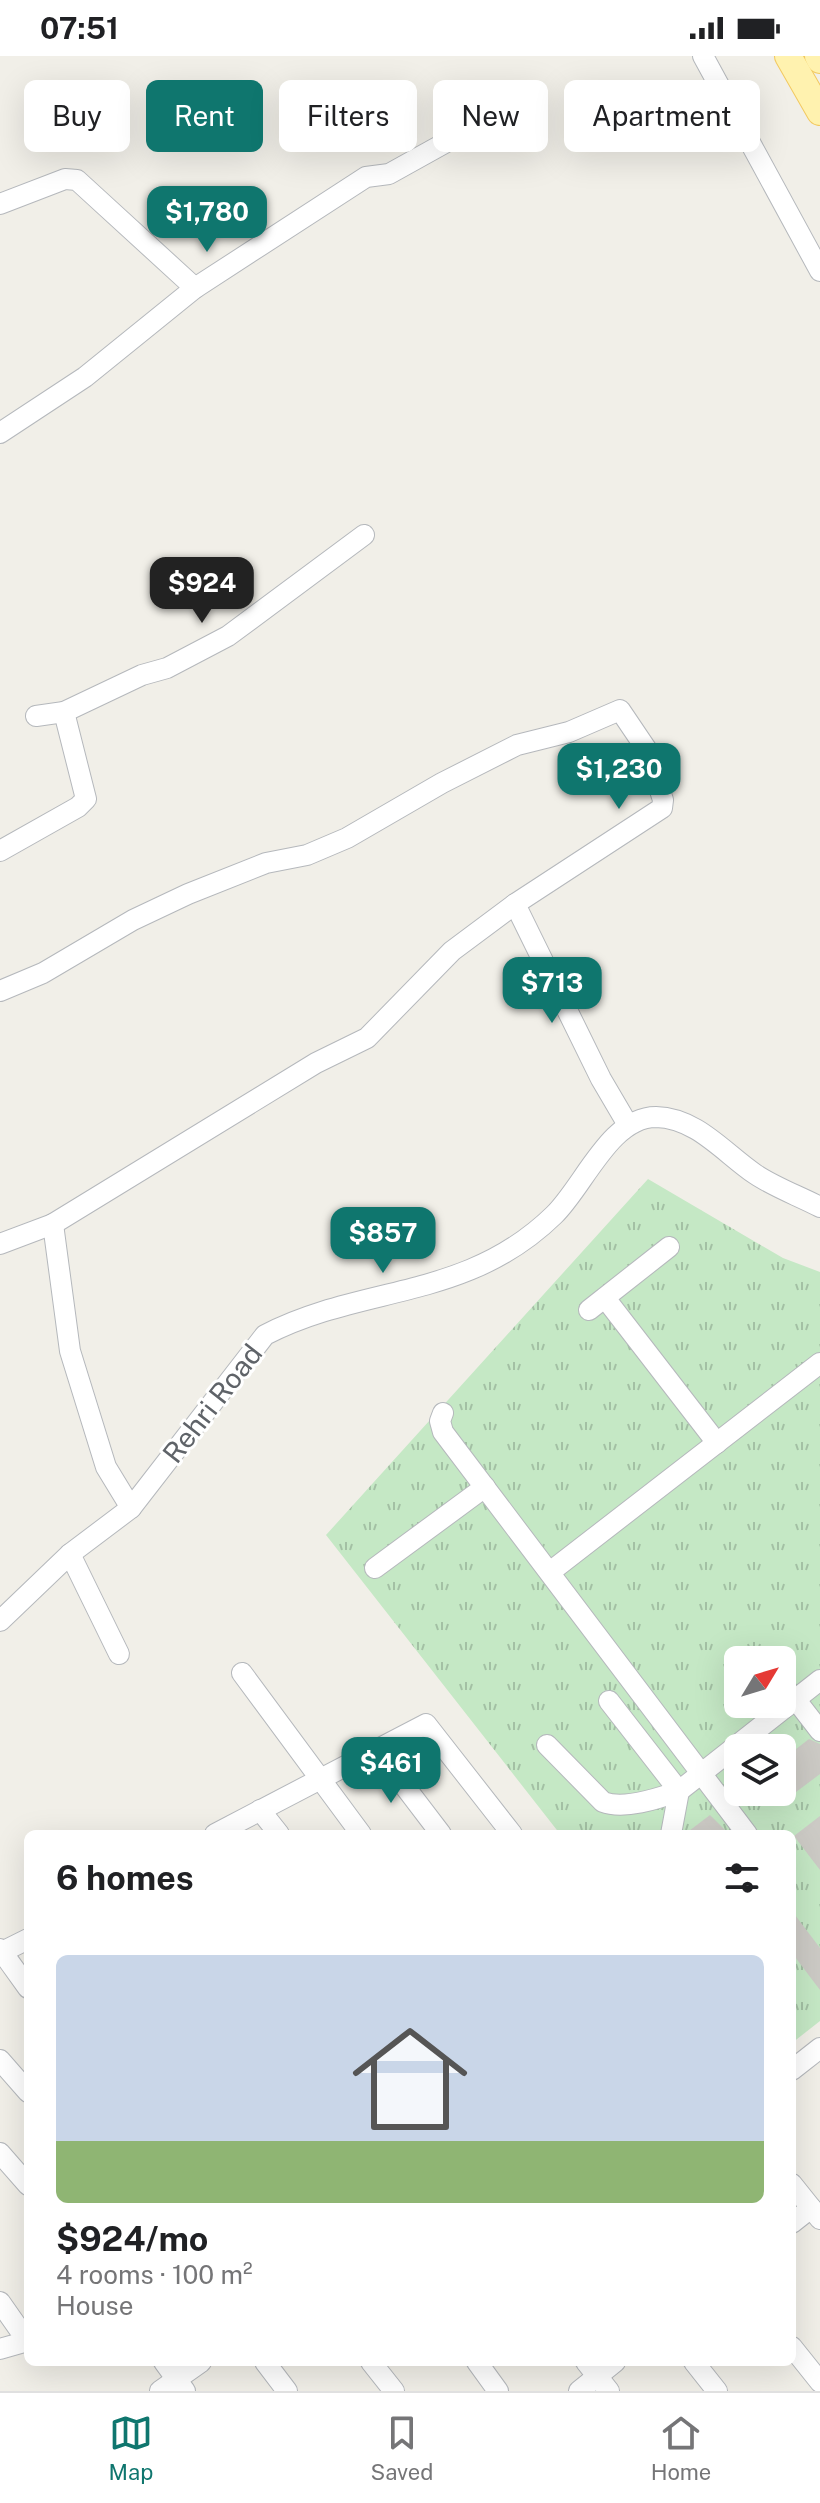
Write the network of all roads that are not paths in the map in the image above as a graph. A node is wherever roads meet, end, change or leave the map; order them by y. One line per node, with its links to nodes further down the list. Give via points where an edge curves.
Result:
1 (703, 56): 6 (street)
2 (788, 56): 3 (main road)
3 (820, 112)
4 (433, 150): 7 (street, via 389,174 366,177)
5 (0, 204): 7 (street, via 65,179 77,180)
6 (820, 271)
7 (195, 288): 8 (street, via 85,377)
8 (0, 433)
9 (364, 535): 10 (street, via 228,636)
10 (64, 712): 11 (street); 12 (street, via 86,799)
11 (36, 716)
12 (0, 851)
13 (515, 904): 14 (street, via 662,808 647,750 621,711 517,745 347,838 188,894); 15 (street); 17 (street, via 452,951 367,1038 316,1063)
14 (0, 991)
15 (628, 1125): 16 (street, via 656,1117 695,1127 755,1175); 24 (street, Rehri Road, via 607,1144 577,1191 552,1217 473,1271 296,1319 265,1335)
16 (820, 1207)
17 (53, 1224): 18 (street); 24 (street, via 70,1351 106,1467)
18 (0, 1244)
19 (669, 1247): 22 (street, via 597,1304)
20 (819, 1366): 22 (street)
21 (443, 1413): 23 (street, via 443,1432)
22 (717, 1443): 27 (street)
23 (485, 1487): 26 (street); 27 (street)
24 (131, 1508): 25 (street, Rehri Road)
25 (70, 1554): 28 (street, Rehri Road); 29 (street)
26 (375, 1568)
27 (550, 1572): 38 (street)
28 (0, 1621)
29 (119, 1654)
30 (242, 1673): 39 (street)
31 (820, 1680): 32 (street)
32 (796, 1700): 35 (street)
33 (609, 1701): 40 (street)
34 (773, 1718): 38 (street)
35 (820, 1731)
36 (547, 1745): 40 (street, via 603,1802 614,1806)
37 (377, 1750): 39 (street); 45 (street); 46 (street, via 426,1724)
38 (701, 1773): 40 (street); 48 (street)
39 (320, 1779): 41 (street); 44 (street)
40 (679, 1791): 47 (street)
41 (260, 1810): 42 (street); 43 (street)
42 (222, 1830)
43 (276, 1830)
44 (358, 1830)
45 (438, 1830)
46 (509, 1830)
47 (672, 1830)
48 (744, 1830)
49 (24, 1941): 50 (street)
50 (1, 1951): 51 (street)
51 (24, 1983)
52 (820, 2048): 54 (street)
53 (0, 2060): 55 (street)
54 (796, 2067)
55 (24, 2087)
56 (0, 2153): 57 (street)
57 (24, 2180)
58 (796, 2189): 59 (street)
59 (816, 2213): 60 (street)
60 (796, 2221)
61 (0, 2302): 62 (street)
62 (24, 2336)
63 (24, 2343): 64 (street)
64 (0, 2349)
65 (796, 2352): 73 (street)
66 (167, 2366): 74 (street)
67 (198, 2366): 74 (street)
68 (268, 2366): 76 (street)
69 (374, 2366): 77 (street)
70 (480, 2366): 78 (street)
71 (697, 2366): 80 (street)
72 (597, 2376): 79 (street)
73 (820, 2382)
74 (181, 2385): 75 (street)
75 (160, 2391)
76 (287, 2391)
77 (394, 2391)
78 (498, 2391)
79 (579, 2391)
80 (717, 2391)

